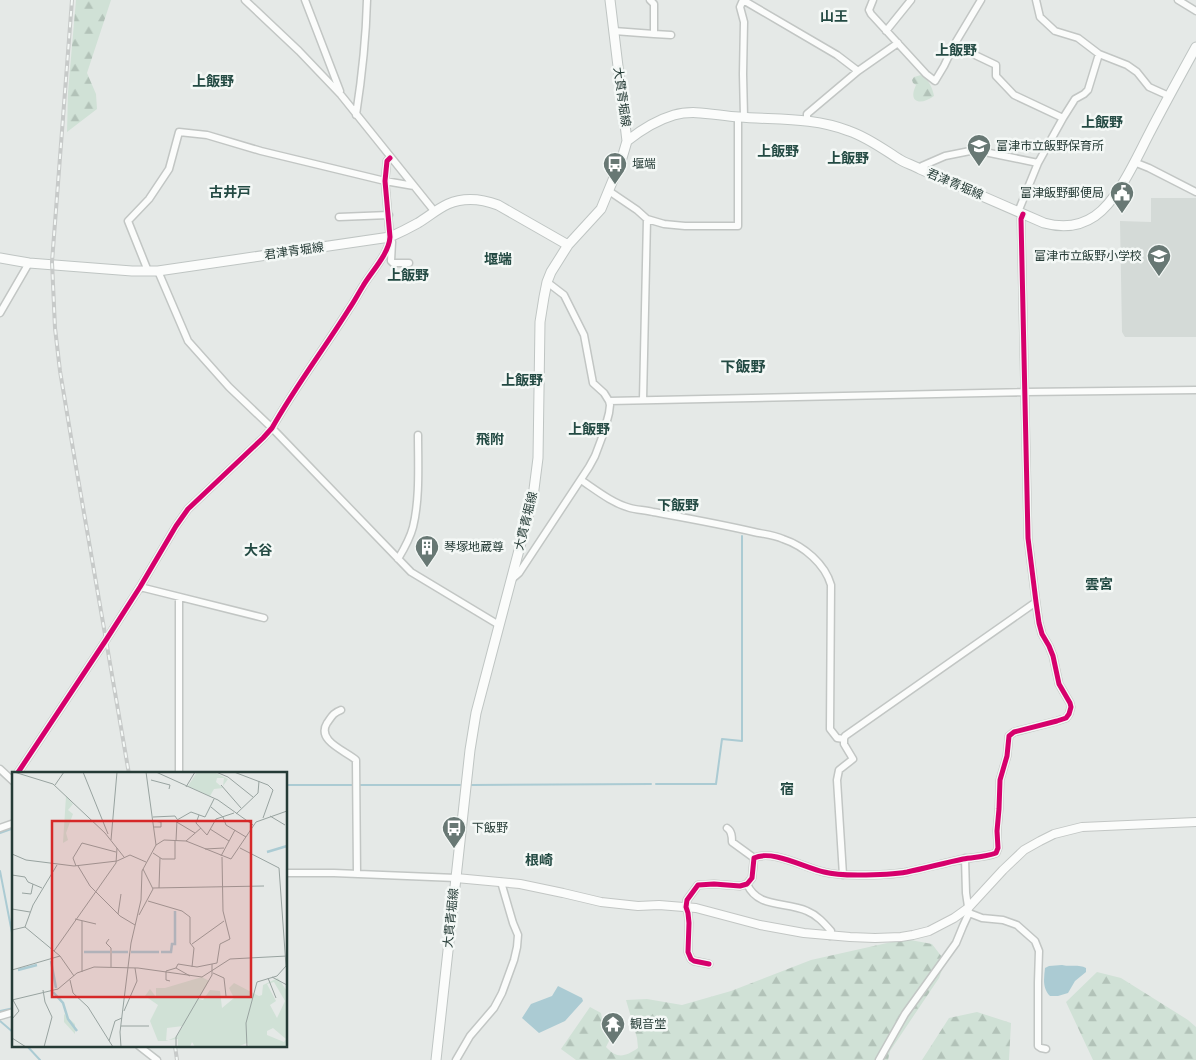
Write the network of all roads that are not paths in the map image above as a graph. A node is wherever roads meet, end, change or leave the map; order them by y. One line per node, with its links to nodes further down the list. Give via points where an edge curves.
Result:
1 (245, 0): 22 (street)
2 (304, 0): 22 (street)
3 (366, 0): 24 (street, via 366,34)
4 (610, 0): 13 (main road, 大貫青堀線)
5 (650, 0): 15 (street, via 654,4)
6 (743, 0): 21 (street, via 837,55); 25 (street, via 740,7 744,22)
7 (872, 0): 14 (street, via 869,10)
8 (911, 0): 14 (street)
9 (981, 0): 18 (street)
10 (1036, 0): 20 (street, via 1040,18 1055,31 1078,38)
11 (1178, 0): 12 (street)
12 (1196, 11)
13 (614, 31): 15 (street); 28 (main road, 大貫青堀線)
14 (886, 31): 17 (street)
15 (654, 34): 16 (street)
16 (671, 35)
17 (898, 43): 18 (street, via 935,80); 21 (street)
18 (954, 45): 26 (street, via 996,65 996,76 1014,95)
19 (1196, 47): 23 (main road, 君津青堀線)
20 (1099, 54): 23 (street, via 1127,65 1149,87); 26 (street, via 1088,90 1074,99)
21 (858, 71): 27 (street, via 807,114)
22 (341, 95): 24 (street)
23 (1169, 96): 30 (main road, 君津青堀線)
24 (356, 114): 29 (street)
25 (741, 117): 27 (main road, 君津青堀線); 28 (main road, 君津青堀線, via 676,114); 41 (street, via 738,226 685,226)
26 (1063, 118): 31 (street)
27 (806, 120): 32 (main road, 君津青堀線, via 851,131)
28 (627, 141): 35 (main road, 大貫青堀線)
29 (390, 158): 33 (street); 34 (street)
30 (1134, 162): 36 (street); 38 (main road, 君津青堀線, via 1109,204 1080,224 1044,223)
31 (1038, 163): 32 (street, via 974,150 945,156); 38 (street)
32 (920, 169): 38 (main road, 君津青堀線)
33 (385, 182): 34 (street); 39 (street); 47 (street, via 207,135 180,132 169,169 149,199 128,221)
34 (414, 186): 37 (street)
35 (609, 191): 41 (street); 43 (main road, 大貫青堀線, via 598,213)
36 (1196, 192)
37 (435, 212): 42 (main road, 君津青堀線); 43 (main road, 君津青堀線, via 455,201 487,201)
38 (1020, 213): 51 (street)
39 (389, 215): 40 (street); 42 (street)
40 (339, 217)
41 (647, 219): 52 (street)
42 (391, 236): 46 (street, via 391,260); 47 (main road, 君津青堀線); 54 (street, via 386,252)
43 (568, 245): 48 (main road, 大貫青堀線)
44 (0, 258): 45 (main road, 君津青堀線)
45 (29, 263): 47 (main road, 君津青堀線); 49 (street)
46 (409, 264)
47 (153, 271): 54 (street, via 188,341)
48 (547, 282): 53 (street, via 564,295 584,335 593,383); 58 (main road, 大貫青堀線, via 540,322 537,475)
49 (0, 314)
50 (1196, 390): 51 (street)
51 (1025, 392): 52 (street); 61 (street, via 1028,538)
52 (643, 400): 53 (street)
53 (609, 401): 56 (street, via 604,432)
54 (272, 428): 57 (street); 59 (street, via 188,509)
55 (418, 435): 57 (street, via 415,514 407,543)
56 (581, 480): 58 (street, via 519,574); 65 (street, via 614,502 630,508 744,529 783,539 810,554 828,577 830,585 830,729 837,738)
57 (398, 559): 63 (street, via 411,572)
58 (511, 580): 63 (main road, 大貫青堀線)
59 (140, 587): 60 (street); 67 (street)
60 (178, 597): 62 (street); 68 (street)
61 (1036, 602): 65 (street); 75 (street, via 1042,634 1053,656 1059,684 1070,703 1070,711 1066,718 1009,736 1000,780 998,848 991,855)
62 (264, 618)
63 (499, 625): 79 (main road, 大貫青堀線, via 474,722)
64 (341, 710): 77 (street, via 334,712 324,733 330,742 356,760)
65 (844, 739): 78 (street, via 853,759 839,770 837,780)
66 (0, 769): 69 (street)
67 (18, 772)
68 (179, 772)
69 (12, 780)
70 (1196, 822): 83 (street, via 1082,827 1054,834 1014,858)
71 (12, 824): 72 (street)
72 (0, 828)
73 (727, 828): 74 (street, via 732,842)
74 (754, 858): 78 (street, via 774,857 822,872); 81 (street, via 752,878)
75 (965, 858): 78 (street, via 906,872); 83 (street)
76 (288, 873): 77 (street)
77 (357, 874): 79 (street)
78 (843, 874)
79 (456, 878): 80 (street); 89 (main road, 大貫青堀線)
80 (502, 882): 82 (street, via 601,902); 90 (street, via 518,935 514,960 494,1008 470,1036)
81 (747, 884): 82 (street, via 698,885); 84 (street, via 761,899 814,915 831,931)
82 (686, 907): 84 (street, via 760,925); 85 (street, via 689,956 696,962)
83 (969, 910): 84 (street, via 941,926 914,935 875,938); 87 (street, via 982,918 1003,920 1016,926 1035,941 1039,951 1038,1046); 91 (street, via 956,943 905,1014)
84 (830, 936)
85 (709, 964)
86 (142, 1048): 88 (street)
87 (1046, 1049)
88 (157, 1060)
89 (436, 1060)
90 (456, 1060)
91 (879, 1060)

